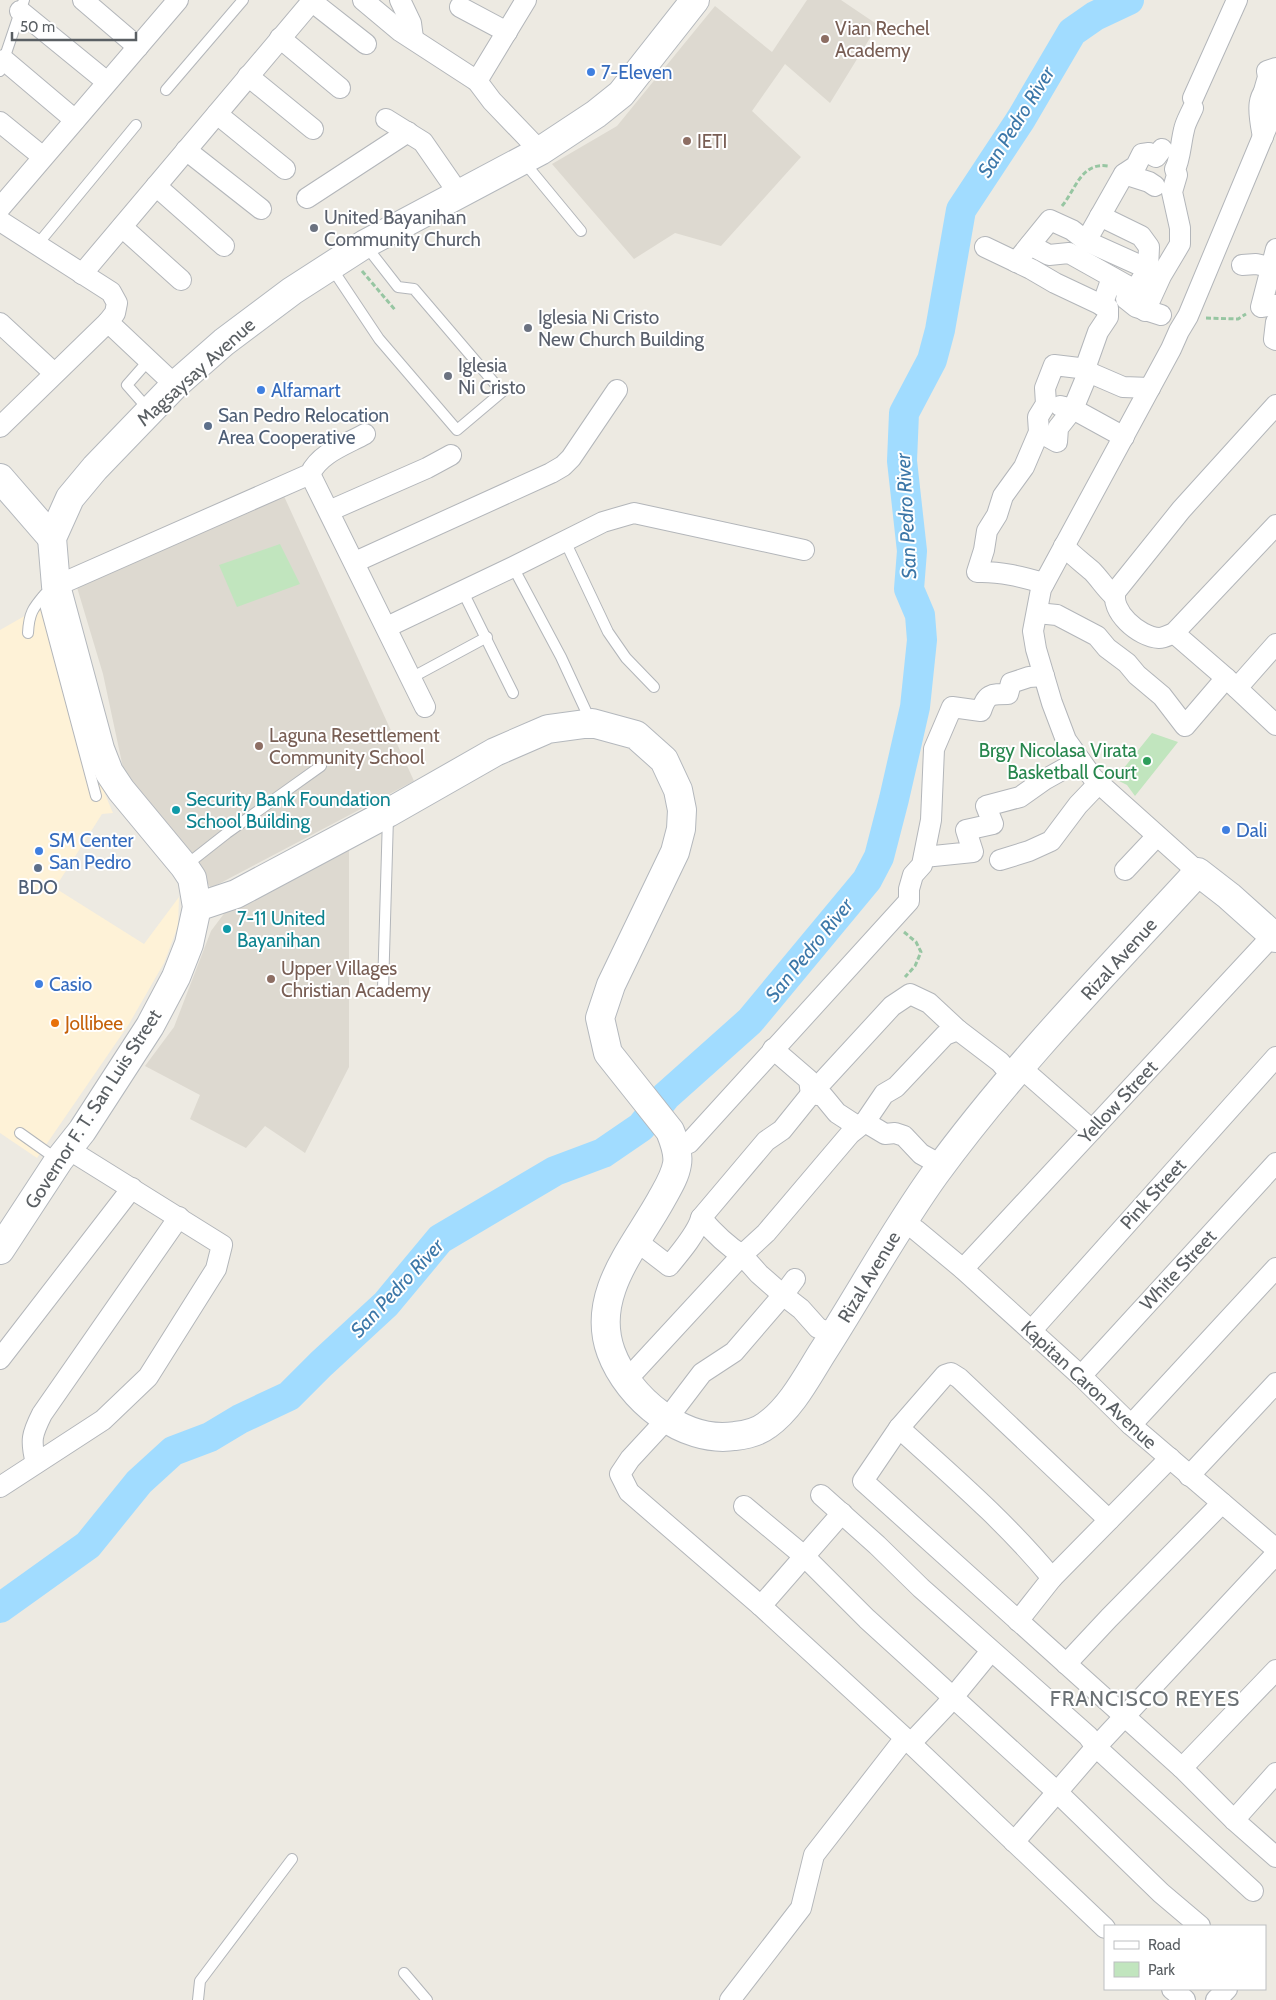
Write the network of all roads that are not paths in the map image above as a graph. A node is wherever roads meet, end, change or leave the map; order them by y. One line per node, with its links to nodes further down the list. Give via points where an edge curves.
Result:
1 (83, 0): 16 (street)
2 (244, 0): 23 (lane)
3 (312, 0): 13 (street); 15 (street)
4 (400, 0): 9 (street); 14 (street, via 411,23)
5 (526, 0): 12 (street)
6 (694, 0): 34 (main road, Magsaysay Avenue, via 621,94 596,114)
7 (1237, 0): 60 (street, via 1184,128 1172,192 1180,244 1161,276 1153,313 1126,299)
8 (169, 3): 16 (street)
9 (368, 4): 14 (street)
10 (22, 6): 17 (lane); 21 (street)
11 (460, 6): 12 (street)
12 (507, 32): 20 (street)
13 (280, 38): 19 (street); 22 (street)
14 (413, 38): 20 (street)
15 (366, 44)
16 (138, 47): 21 (street)
17 (2, 66): 27 (street)
18 (1276, 68): 24 (street, via 1267,71)
19 (248, 76): 25 (street); 30 (street)
20 (477, 81): 34 (street)
21 (107, 82): 27 (street)
22 (340, 88)
23 (166, 90)
24 (1272, 94): 71 (street, via 1263,137 1188,316)
25 (217, 114): 33 (street); 36 (street)
26 (386, 119): 31 (street)
27 (76, 120): 35 (street)
28 (0, 122): 35 (street)
29 (136, 125): 49 (lane)
30 (313, 129)
31 (408, 132): 40 (street, via 423,142); 42 (street)
32 (1162, 149): 37 (street, via 1156,157 1149,152 1142,154 1136,166)
33 (186, 150): 38 (street); 43 (street)
34 (531, 155): 40 (main road, Magsaysay Avenue); 47 (lane)
35 (43, 157): 41 (street)
36 (286, 169)
37 (1124, 174): 39 (street); 44 (street)
38 (156, 186): 46 (street); 51 (street)
39 (1155, 186)
40 (459, 194): 53 (main road, Magsaysay Avenue)
41 (3, 197)
42 (307, 198)
43 (261, 209)
44 (1100, 216): 48 (street); 57 (street, via 1141,236 1148,246)
45 (0, 221): 49 (street)
46 (122, 227): 58 (street); 59 (street)
47 (581, 231)
48 (1086, 241): 50 (street, via 1050,220); 57 (street)
49 (37, 245): 58 (street)
50 (1030, 245): 55 (street); 60 (street, via 1049,255 1069,253)
51 (224, 246)
52 (985, 247): 55 (street)
53 (347, 255): 53 (lane, via 379,339 457,430 502,392 414,289 398,287); 70 (main road, Magsaysay Avenue, via 224,342)
54 (1274, 257): 56 (street); 62 (street)
55 (1016, 262): 61 (street)
56 (1242, 265)
57 (1148, 269): 60 (street)
58 (82, 274): 63 (street, via 111,292 117,303)
59 (181, 280)
60 (1136, 290): 61 (street, via 1110,283)
61 (1102, 306): 69 (street, via 1108,308 1108,317 1098,332 1087,363)
62 (1268, 306)
63 (108, 322): 67 (street); 68 (street)
64 (1276, 322): 66 (street)
65 (0, 323): 68 (street)
66 (1276, 340)
67 (150, 360): 70 (street); 76 (lane, via 127,385)
68 (54, 372): 77 (street)
69 (1088, 372): 71 (street, via 1123,387); 73 (street, via 1054,365 1045,388); 75 (street)
70 (175, 385): 76 (main road, Magsaysay Avenue)
71 (1150, 388): 80 (street)
72 (617, 390): 90 (street, via 563,466)
73 (1046, 404): 75 (street); 78 (street, via 1038,417)
74 (1276, 404): 95 (street, via 1181,510)
75 (1073, 409): 78 (street, via 1058,428 1057,442); 80 (street)
76 (150, 410): 86 (main road, Magsaysay Avenue, via 70,498)
77 (0, 427)
78 (1038, 432): 92 (street, via 1024,467 1003,496 987,531 977,572 1013,574)
79 (365, 434): 82 (street, via 323,456)
80 (1124, 437): 88 (street)
81 (451, 455): 84 (street)
82 (310, 474): 84 (street); 94 (street)
83 (0, 478): 86 (main road)
84 (330, 511): 90 (street)
85 (1276, 525): 99 (street)
86 (52, 538): 94 (main road, Magsaysay Avenue)
87 (565, 541): 89 (street, via 603,522 634,513); 91 (street); 105 (lane, via 608,632 626,658)
88 (1064, 546): 92 (street); 95 (street)
89 (804, 550)
90 (355, 562): 97 (street)
91 (513, 567): 93 (street); 108 (lane)
92 (1044, 583): 96 (street)
93 (462, 590): 97 (street); 100 (lane)
94 (50, 592): 98 (lane, via 34,607 28,618); 113 (lane); 118 (main road, Magsaysay Avenue, via 109,772)
95 (1114, 596): 99 (street, via 1118,611 1144,634 1158,638)
96 (1037, 613): 102 (street, via 1033,631); 104 (street, via 1057,615 1097,636 1162,696 1185,726)
97 (387, 626): 103 (street)
98 (28, 633)
99 (1174, 633): 104 (street)
100 (487, 638): 103 (lane); 106 (lane)
101 (1276, 644): 104 (street)
102 (1044, 676): 110 (street, via 1066,740); 116 (street, via 1011,683 1008,694 994,694 986,698 981,711 952,707 934,749 931,820)
103 (411, 678): 107 (street)
104 (1232, 683): 109 (street)
105 (654, 687)
106 (513, 693)
107 (425, 707)
108 (592, 723): 114 (main road, via 548,729 495,752); 132 (main road, via 636,735 664,760 678,790 682,810 675,852 611,986 600,1018 608,1053)
109 (1276, 725)
110 (1080, 760): 112 (street); 116 (street, via 1020,797 986,806 993,824 966,830 973,852)
111 (322, 766): 118 (lane)
112 (1099, 783): 115 (street); 117 (street, via 1051,841)
113 (96, 796)
114 (388, 813): 121 (main road, via 236,894); 123 (lane)
115 (1157, 836): 119 (street); 120 (street)
116 (924, 856): 125 (street, via 922,865 913,875 909,901)
117 (1000, 860)
118 (184, 866): 121 (main road, Magsaysay Avenue, via 192,878)
119 (1125, 870)
120 (1198, 872): 122 (main road); 127 (main road, Rizal Avenue)
121 (197, 907): 133 (main road, Governor F. T. San Luis Street, via 189,944 176,977 150,1026)
122 (1274, 937): 130 (street, Yellow Street)
123 (382, 989)
124 (958, 1030): 127 (street); 128 (street, via 929,1003 910,994 892,1006); 129 (street, via 945,1035 896,1087 884,1094)
125 (774, 1049): 128 (street, via 809,1080); 132 (street, via 688,1142 682,1146)
126 (1276, 1057): 147 (street, Pink Street)
127 (1016, 1072): 130 (street); 135 (main road, Rizal Avenue)
128 (811, 1094): 129 (street, via 823,1096 837,1112 857,1126); 138 (street)
129 (865, 1122): 135 (street, via 885,1134 904,1136 921,1154); 142 (street, via 850,1134 766,1233)
130 (1092, 1130): 144 (street, Yellow Street)
131 (20, 1133): 133 (lane)
132 (670, 1134): 153 (main road, Rizal Avenue, via 678,1162 673,1178 617,1272 607,1300 605,1327 611,1352 624,1377 644,1401)
133 (64, 1155): 136 (street); 141 (main road, Governor F. T. San Luis Street)
134 (1276, 1163): 151 (street, White Street)
135 (941, 1165): 139 (main road, Rizal Avenue)
136 (132, 1188): 137 (street); 149 (street)
137 (179, 1217): 157 (street, via 42,1414 32,1434); 157 (street, via 222,1245 216,1269 148,1377 103,1420)
138 (701, 1218): 140 (street, via 669,1266); 142 (street)
139 (903, 1222): 144 (street, Kapitan Caron Avenue); 148 (main road, Rizal Avenue)
140 (644, 1246)
141 (0, 1250)
142 (742, 1255): 146 (street); 150 (street)
143 (1276, 1268): 154 (street)
144 (963, 1269): 147 (street, Kapitan Caron Avenue)
145 (795, 1278): 146 (street)
146 (783, 1295): 148 (street, via 801,1308 818,1328); 153 (street, via 734,1352 702,1374)
147 (1030, 1331): 151 (street, Kapitan Caron Avenue)
148 (834, 1334): 153 (main road, Rizal Avenue, via 788,1403 766,1426 746,1435 724,1438 693,1432)
149 (0, 1359)
150 (634, 1373)
151 (1080, 1376): 154 (street, Kapitan Caron Avenue)
152 (1276, 1383): 158 (street)
153 (667, 1418): 169 (street, via 620,1474 629,1492)
154 (1131, 1425): 156 (street, Kapitan Caron Avenue)
155 (899, 1428): 164 (street, via 941,1379 951,1372); 168 (street, via 982,1502); 170 (street, via 863,1481)
156 (1170, 1458): 158 (street, Kapitan Caron Avenue); 164 (street)
157 (36, 1463): 159 (street)
158 (1189, 1476): 161 (street, Kapitan Caron Avenue)
159 (0, 1487)
160 (821, 1495): 163 (street)
161 (1222, 1503): 165 (street, Kapitan Caron Avenue); 172 (street)
162 (744, 1506): 167 (street)
163 (842, 1513): 167 (street); 171 (street)
164 (1109, 1520): 168 (street)
165 (1276, 1549)
166 (1276, 1554): 175 (street)
167 (804, 1556): 169 (street); 174 (street, via 867,1619)
168 (1052, 1578): 170 (street)
169 (761, 1606): 176 (street)
170 (1018, 1621): 172 (street)
171 (991, 1651): 174 (street); 177 (street, via 1088,1736)
172 (1066, 1664): 175 (street)
173 (1276, 1670): 178 (street)
174 (953, 1696): 176 (street); 180 (street)
175 (1124, 1716): 177 (street); 178 (street)
176 (908, 1741): 182 (street); 193 (street, via 814,1855 801,1908)
177 (1096, 1747): 180 (street); 185 (street)
178 (1182, 1768): 181 (street)
179 (1276, 1773): 181 (street)
180 (1056, 1791): 182 (street); 186 (street, via 1161,1893)
181 (1234, 1820): 183 (street)
182 (1014, 1842): 187 (street)
183 (1276, 1857)
184 (292, 1858): 191 (lane, via 200,1981)
185 (1253, 1891)
186 (1199, 1925)
187 (1104, 1927)
188 (404, 1973): 192 (lane)
189 (1173, 1990): 194 (street)
190 (1226, 1990): 195 (street)
191 (198, 2000)
192 (427, 2000)
193 (730, 2000)
194 (1185, 2000)
195 (1216, 2000)

